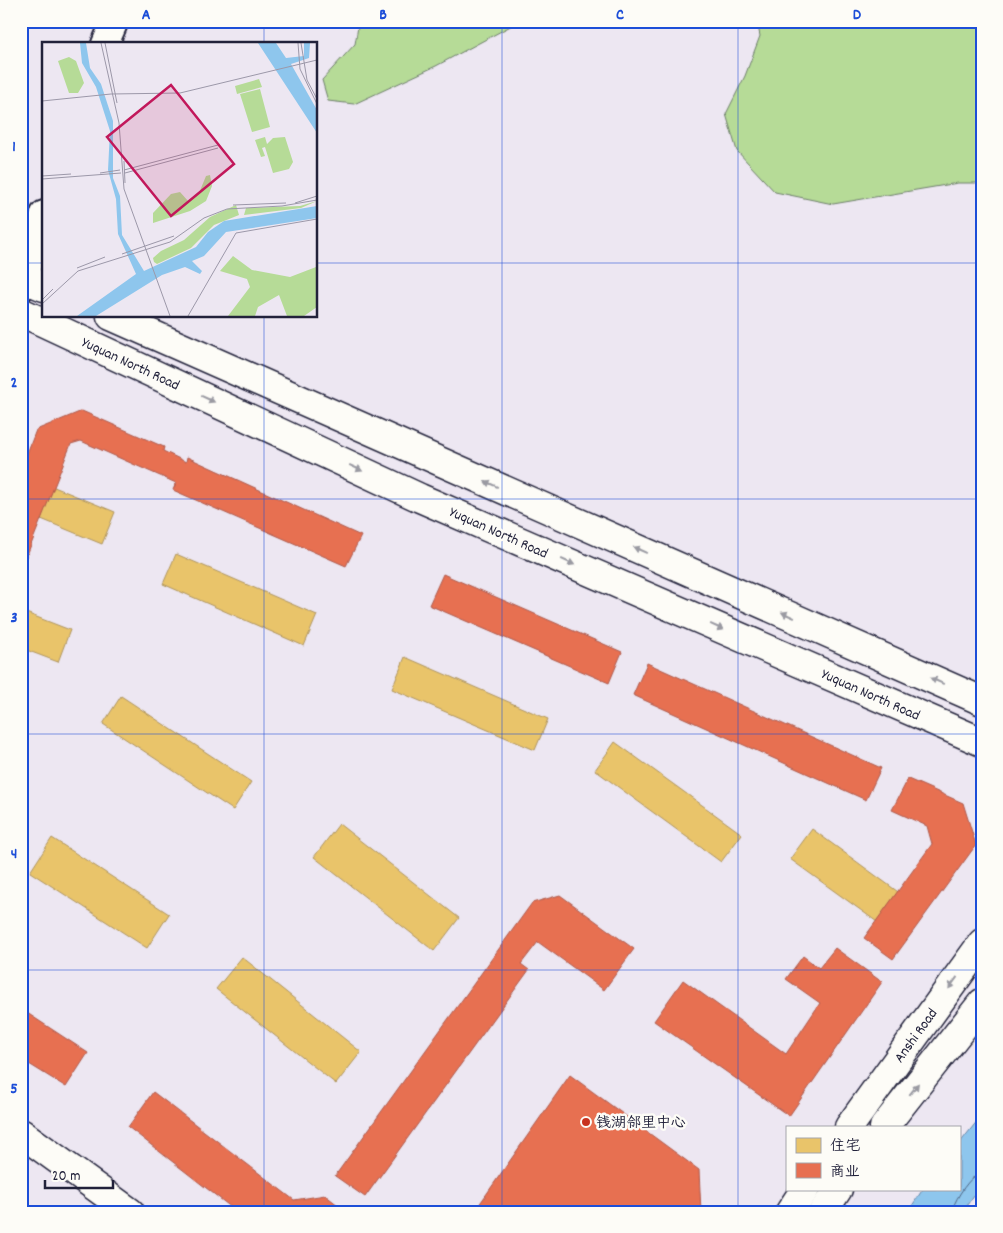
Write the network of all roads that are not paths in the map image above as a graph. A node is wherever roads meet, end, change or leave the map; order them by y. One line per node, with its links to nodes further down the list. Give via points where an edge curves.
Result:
1 (115, 21): 2 (street)
2 (106, 42)
3 (42, 224): 4 (street)
4 (30, 285)
5 (21, 312): 8 (street, Yuquan North Road, one-way to 8, via 420,498)
6 (116, 318): 7 (street, one-way to 6)
7 (982, 700)
8 (982, 742)
9 (982, 943): 11 (street, Anshi Road, one-way to 11)
10 (982, 1003): 12 (street, Anshi Road, one-way to 10)
11 (849, 1126)
12 (885, 1126)
13 (21, 1133): 16 (street)
14 (805, 1190): 17 (street)
15 (837, 1190): 18 (street)
16 (130, 1212)
17 (790, 1212)
18 (823, 1212)

